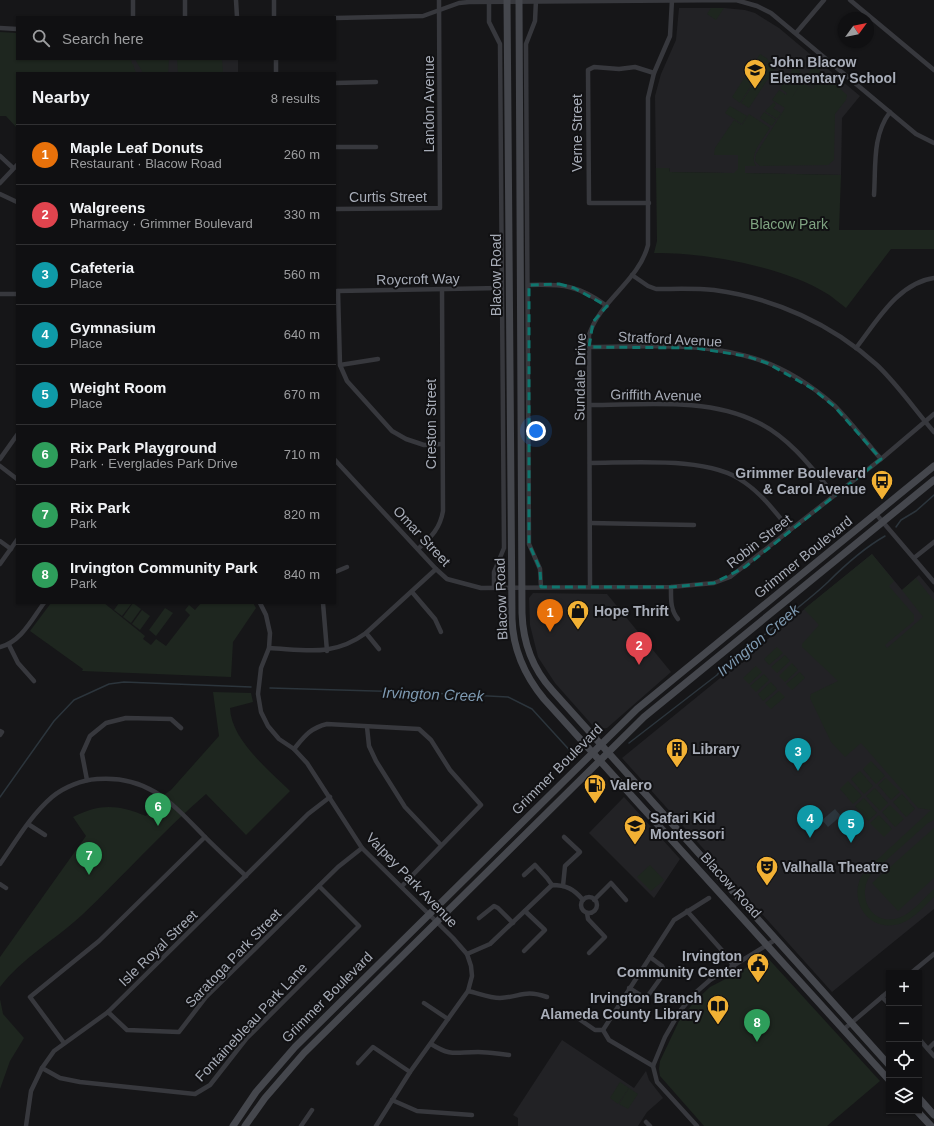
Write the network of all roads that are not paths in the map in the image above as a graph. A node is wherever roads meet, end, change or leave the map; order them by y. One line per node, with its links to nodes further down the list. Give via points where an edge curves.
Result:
1 (133, 0): 14 (street)
2 (185, 0): 15 (street)
3 (236, 0): 16 (street)
4 (274, 0): 17 (street)
5 (439, 0): 13 (street, Landon Avenue)
6 (824, 0): 21 (street)
7 (850, 0): 23 (street)
8 (519, 1): 9 (street); 12 (street); 88 (main road, Blacow Road)
9 (536, 1): 10 (street); 43 (street, via 535,21 526,44)
10 (672, 1): 21 (street, via 736,0 772,14); 25 (street, Sundale Drive, via 670,36)
11 (489, 2): 12 (street); 13 (street, via 459,3); 44 (street, Blacow Road, via 489,22 500,44)
12 (507, 2): 87 (main road, Blacow Road)
13 (440, 10): 18 (street, via 423,16); 39 (street, Landon Avenue)
14 (133, 16)
15 (185, 16)
16 (237, 16)
17 (274, 16)
18 (336, 18)
19 (0, 28): 20 (street)
20 (16, 29)
21 (796, 33): 28 (street)
22 (276, 60): 24 (street)
23 (934, 70)
24 (276, 72)
25 (654, 73): 38 (street, Sundale Drive, via 648,98); 38 (street, Verne Street, via 635,67 594,67 588,70 589,203)
26 (376, 82): 27 (street)
27 (336, 83)
28 (890, 112): 29 (street, via 916,134); 36 (street, via 879,131)
29 (934, 143)
30 (336, 147): 31 (street)
31 (376, 147)
32 (0, 156): 33 (street)
33 (15, 166): 34 (street)
34 (0, 183)
35 (0, 194): 37 (street)
36 (874, 195)
37 (16, 202)
38 (649, 202): 41 (street, Sundale Drive, via 648,245 641,263)
39 (440, 208): 40 (street, Curtis Street)
40 (336, 209)
41 (632, 275): 49 (street, Sundale Drive); 51 (street, via 656,289 713,290 756,298 823,326)
42 (934, 278): 51 (street, via 914,283 903,291)
43 (529, 285): 49 (street, via 559,284 574,288 586,292); 89 (street, via 529,544 540,569)
44 (501, 288): 45 (street, Roycroft Way); 86 (street, Blacow Road, via 504,548 494,572)
45 (442, 289): 46 (street, Roycroft Way); 59 (street, Creston Street)
46 (336, 291): 53 (street)
47 (0, 294): 48 (street)
48 (16, 294)
49 (607, 306): 50 (street, Sundale Drive, via 593,322)
50 (589, 347): 54 (street, Sundale Drive); 61 (street, Stratford Avenue, via 695,348 746,356 767,363 808,386 835,407)
51 (856, 348): 56 (street, via 900,389)
52 (378, 359): 53 (street)
53 (340, 365): 59 (street, via 347,381 392,431 424,445)
54 (589, 405): 63 (street, Sundale Drive); 68 (street, Griffith Avenue, via 699,405 757,422 782,438 806,460)
55 (934, 414): 56 (street, Robin Street)
56 (925, 421): 57 (street); 61 (street, Robin Street)
57 (934, 432)
58 (16, 436): 60 (street)
59 (442, 444): 78 (street, Creston Street, via 441,523 437,531)
60 (0, 459)
61 (881, 459): 68 (street, Robin Street)
62 (336, 461): 78 (street, Omar Street)
63 (590, 463): 71 (street, Sundale Drive); 73 (street, via 699,464 726,472 744,481 768,502)
64 (0, 466): 66 (street)
65 (934, 466): 69 (main road, Grimmer Boulevard)
66 (16, 478)
67 (934, 480): 70 (main road, Grimmer Boulevard)
68 (834, 495): 73 (street, Robin Street)
69 (876, 514): 70 (street); 106 (main road, Grimmer Boulevard, via 644,704)
70 (883, 522): 79 (street); 109 (main road, Grimmer Boulevard, via 644,717)
71 (590, 523): 72 (street); 85 (street, Sundale Drive)
72 (694, 525)
73 (790, 530): 90 (street, Robin Street, via 730,577 714,583)
74 (0, 541): 77 (street)
75 (16, 542): 77 (street)
76 (934, 542): 79 (street)
77 (11, 549): 80 (street)
78 (418, 549): 82 (street, Omar Street)
79 (914, 558): 84 (street)
80 (0, 564)
81 (347, 567): 83 (street)
82 (436, 569): 86 (street, Omar Street, via 447,578 464,585); 91 (street)
83 (336, 572)
84 (934, 582)
85 (590, 586): 89 (street, Robin Street); 90 (street, Robin Street)
86 (494, 587): 87 (street, Omar Street)
87 (512, 587): 88 (street, Robin Street); 108 (main road, Blacow Road, via 513,631 523,666 541,694)
88 (522, 587): 89 (street, Robin Street); 106 (main road, Blacow Road, via 524,634 535,667 548,686)
89 (540, 587)
90 (671, 587): 95 (street, via 673,613)
91 (412, 592): 96 (street, via 435,619); 97 (street)
92 (43, 604): 98 (street)
93 (260, 604): 100 (street, Valpey Park Avenue, via 269,624)
94 (323, 604): 102 (street)
95 (678, 619)
96 (441, 632)
97 (366, 633): 101 (street); 102 (street, via 344,646)
98 (9, 645): 99 (street); 103 (street, via 18,663)
99 (0, 647)
100 (269, 648): 102 (street); 107 (street, Valpey Park Avenue, via 261,668 258,694 261,712 279,739)
101 (379, 649)
102 (327, 651)
103 (34, 681)
104 (367, 727): 107 (street, via 327,724 316,727 308,732); 117 (street, via 368,746 376,761 405,807); 117 (street, via 419,729 432,740 450,770 481,805)
105 (182, 728): 111 (street, via 171,720 126,718 106,723 90,736 82,754)
106 (600, 745): 108 (main road, Grimmer Boulevard); 109 (main road, Blacow Road)
107 (294, 749): 112 (street, Valpey Park Avenue)
108 (593, 752): 110 (main road, Blacow Road); 135 (main road, Grimmer Boulevard)
109 (607, 753): 110 (main road, Grimmer Boulevard); 139 (main road, Blacow Road)
110 (600, 760): 137 (main road, Grimmer Boulevard); 140 (main road, Blacow Road)
111 (87, 780): 113 (street, via 53,796); 115 (street, via 112,778 139,783 161,794)
112 (330, 797): 118 (street, Valpey Park Avenue); 121 (street, Isle Royal Street, via 308,814)
113 (28, 824): 114 (street); 119 (street)
114 (45, 835)
115 (205, 836): 121 (street); 162 (street, via 99,941 30,997)
116 (564, 837): 126 (street, via 580,852 566,866)
117 (441, 845): 125 (street)
118 (362, 848): 124 (street, Saratoga Park Street); 125 (street, Valpey Park Avenue)
119 (0, 864)
120 (524, 875): 123 (street, via 535,865)
121 (246, 876): 155 (street, Isle Royal Street)
122 (0, 884): 127 (street)
123 (552, 885): 126 (street); 132 (street)
124 (319, 886): 155 (street, Saratoga Park Street, via 206,997 178,1032 127,1030); 171 (street, Fontainebleau Park Lane, via 359,926 246,1039 206,1089 195,1094 80,1082 60,1078)
125 (402, 886): 135 (street, Valpey Park Avenue)
126 (563, 886): 129 (street, via 575,890)
127 (6, 888)
128 (709, 898): 133 (street)
129 (583, 900): 130 (street); 134 (street, via 581,907)
130 (594, 900): 131 (street, via 611,883); 134 (street, via 595,909)
131 (626, 900)
132 (525, 911): 138 (street); 141 (street, via 545,930)
133 (687, 911): 145 (street, via 674,920); 146 (street)
134 (588, 913): 142 (street, via 588,919 605,937)
135 (430, 914): 137 (street, Valpey Park Avenue); 181 (main road, Grimmer Boulevard, via 275,1069)
136 (478, 918): 138 (street, via 494,906)
137 (437, 922): 143 (street, Valpey Park Avenue); 182 (main road, Grimmer Boulevard, via 304,1053 265,1098)
138 (513, 923): 143 (street, via 490,944)
139 (775, 940): 140 (street); 158 (main road, Blacow Road)
140 (767, 944): 146 (street); 160 (main road, Blacow Road)
141 (524, 951)
142 (588, 953)
143 (467, 954): 149 (street, Valpey Park Avenue, via 472,976)
144 (934, 954): 147 (street)
145 (650, 957): 148 (street); 148 (street, via 662,966 665,972 647,997)
146 (734, 967): 170 (street, via 710,980 680,1011 665,1037)
147 (915, 970)
148 (629, 988): 159 (street)
149 (468, 990): 151 (street, via 500,998 534,992); 156 (street, Valpey Park Avenue)
150 (886, 994): 152 (street)
151 (547, 997)
152 (882, 997): 153 (street); 158 (street)
153 (886, 1001)
154 (424, 1003): 156 (street)
155 (108, 1012): 162 (street, Isle Royal Street)
156 (448, 1019): 163 (street, Valpey Park Avenue)
157 (578, 1019): 159 (street, via 595,1030)
158 (851, 1023): 160 (street); 168 (main road, Blacow Road)
159 (603, 1030): 170 (street, via 609,1040)
160 (843, 1030): 173 (main road, Blacow Road)
161 (922, 1042): 165 (street)
162 (64, 1043): 171 (street, Isle Royal Street, via 54,1051)
163 (431, 1044): 166 (street, via 443,1052 454,1054 478,1052); 172 (street, Valpey Park Avenue)
164 (934, 1044): 165 (street)
165 (928, 1049): 167 (street)
166 (509, 1056)
167 (934, 1056)
168 (886, 1062)
169 (358, 1063): 172 (street, via 373,1047)
170 (653, 1066): 185 (street, via 657,1082)
171 (42, 1068): 180 (street, Isle Royal Street, via 31,1091)
172 (410, 1072): 174 (street, Valpey Park Avenue)
173 (887, 1078)
174 (392, 1100): 178 (street, via 417,1111); 184 (street, Valpey Park Avenue)
175 (922, 1101): 179 (main road)
176 (312, 1110): 183 (street)
177 (920, 1114): 186 (main road)
178 (472, 1115)
179 (934, 1115)
180 (26, 1126)
181 (233, 1126)
182 (245, 1126)
183 (301, 1126)
184 (376, 1126)
185 (697, 1126)
186 (931, 1126)

